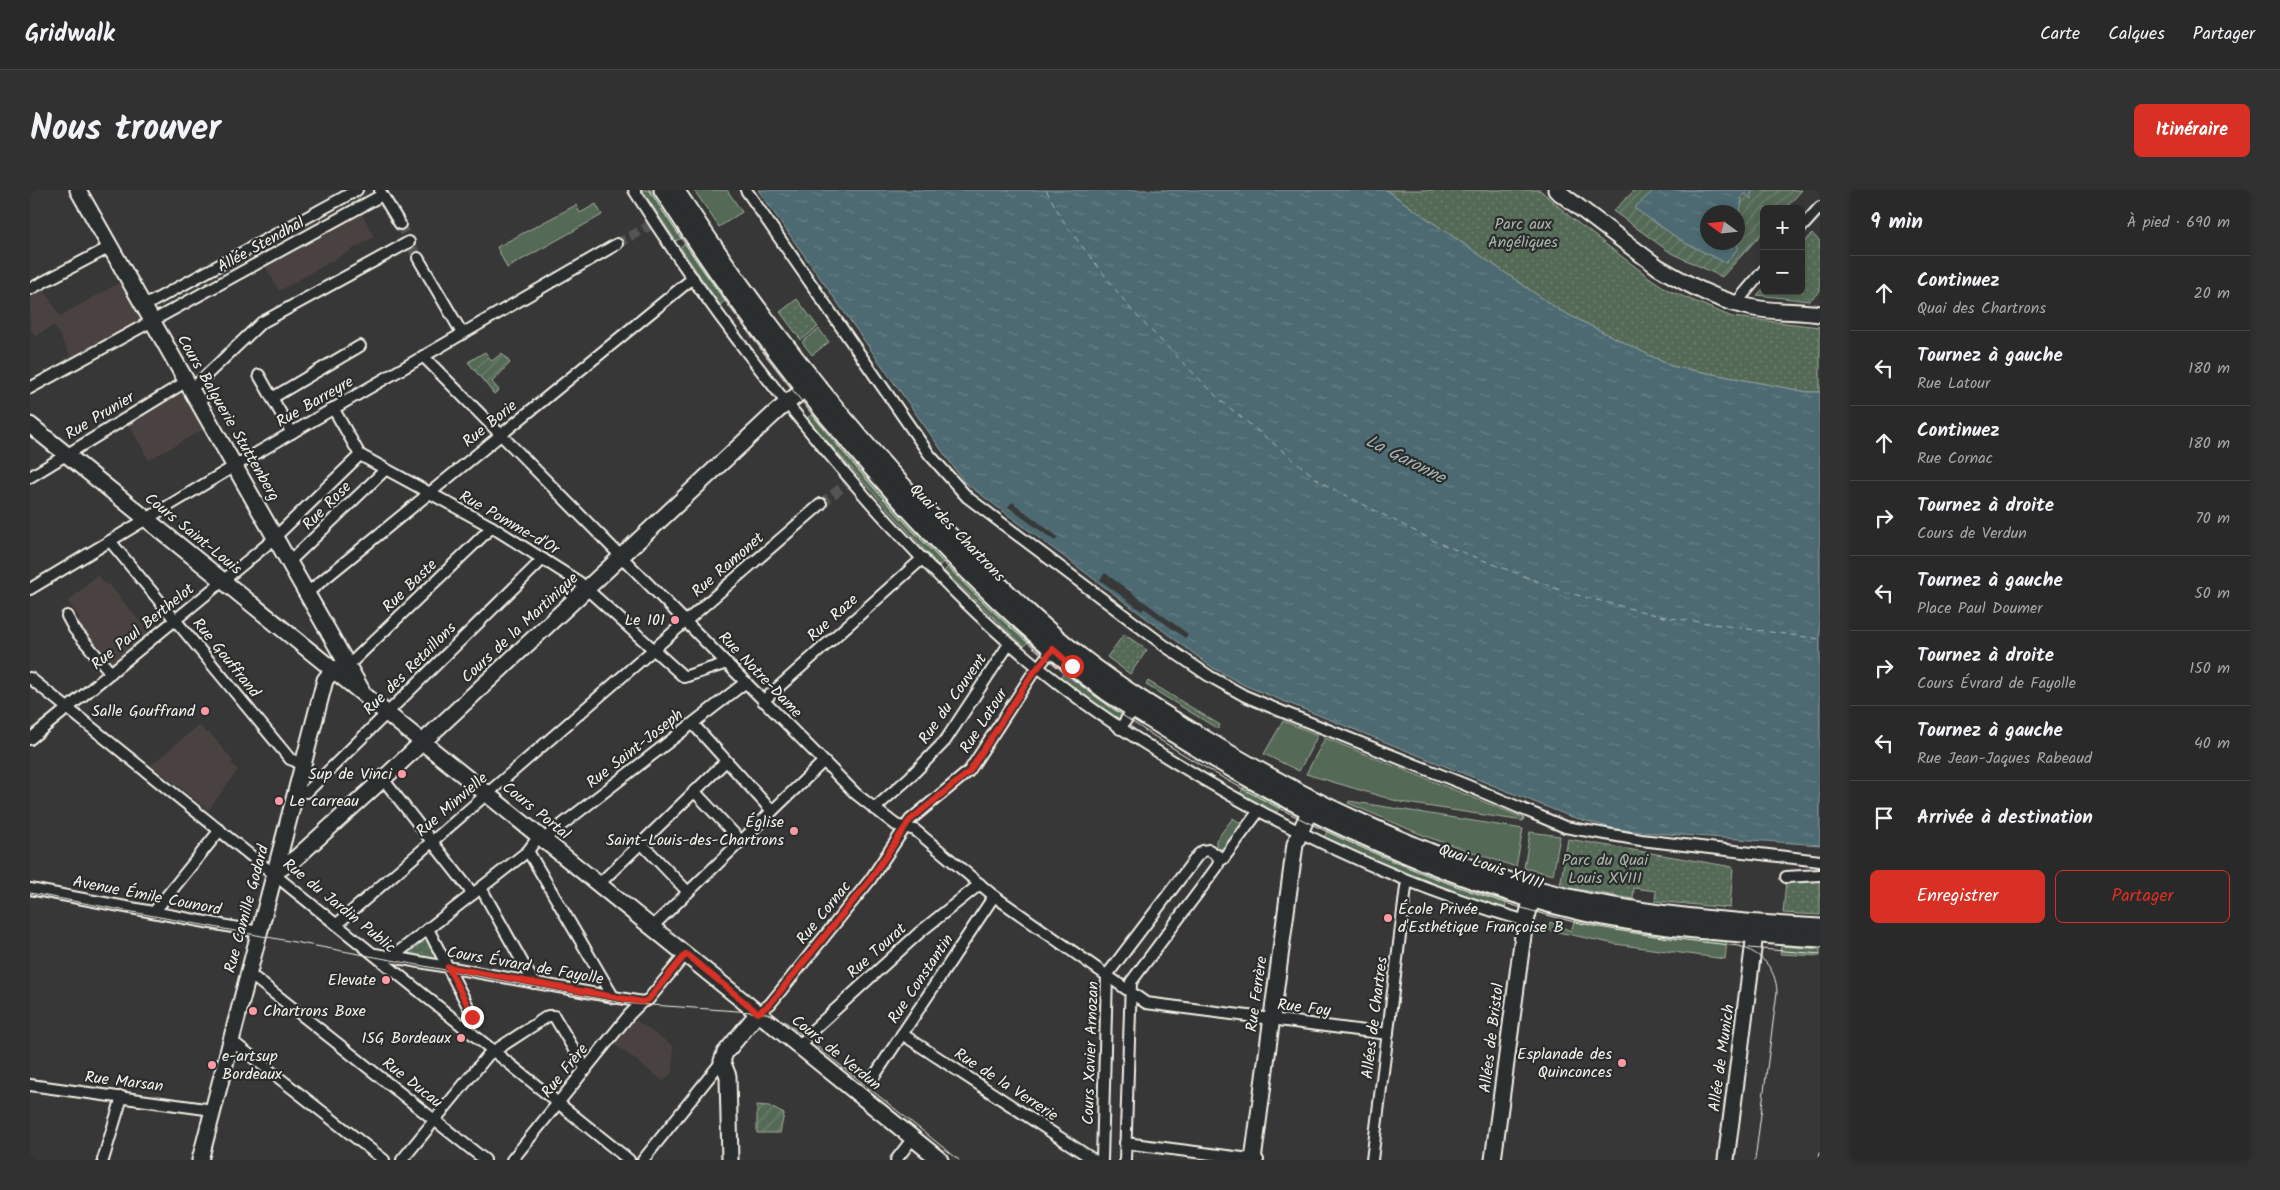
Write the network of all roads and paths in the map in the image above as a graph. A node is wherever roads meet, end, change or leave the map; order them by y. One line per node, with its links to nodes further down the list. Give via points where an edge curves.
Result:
1 (78, 190): 14 (main road, Cours Balguerie Stuttenberg)
2 (357, 190): 20 (street, Allée Stendhal)
3 (634, 190): 17 (street, via 651,224)
4 (662, 190): 28 (main road, Quai des Chartrons, via 713,266)
5 (676, 190): 28 (main road, Quai des Chartrons)
6 (746, 190): 95 (street, via 944,474 967,497 1165,646 1210,676 1282,712 1565,827 1641,840)
7 (1563, 192): 19 (main road, via 1658,267)
8 (381, 193): 10 (street); 22 (street, Allée Stendhal)
9 (1820, 207): 11 (street)
10 (400, 224)
11 (1805, 224)
12 (409, 242): 27 (street, Rue Prunier, via 261,324 197,384)
13 (617, 244): 23 (street, Rue Barreyre)
14 (110, 246): 18 (street); 20 (main road, Cours Balguerie Stuttenberg)
15 (418, 258): 23 (street)
16 (1760, 275): 19 (street)
17 (693, 278): 31 (street); 35 (street, Rue Borie)
18 (30, 289)
19 (1736, 303): 21 (main road, via 1759,308)
20 (144, 306): 22 (main road, Cours Balguerie Stuttenberg)
21 (1819, 311)
22 (153, 321): 27 (main road, Cours Balguerie Stuttenberg); 29 (street, Allée Stendhal)
23 (462, 333): 25 (street, Rue Barreyre)
24 (360, 346): 30 (street)
25 (423, 356): 32 (street, Rue Barreyre); 35 (street, Rue Notre-Dame)
26 (258, 375): 30 (street)
27 (188, 384): 36 (street, Rue Prunier); 38 (main road, Cours Balguerie Stuttenberg)
28 (809, 385): 31 (main road, Cours de la Martinique); 59 (main road, Quai des Chartrons, via 945,531)
29 (30, 388)
30 (272, 398): 34 (street)
31 (786, 404): 47 (main road, Cours de la Martinique); 48 (street)
32 (333, 408): 34 (street, Rue Barreyre); 37 (street, Rue Pomme-d'Or)
33 (30, 425): 36 (main road, Cours Saint-Louis)
34 (292, 433): 38 (street, Rue Barreyre)
35 (501, 435): 41 (street, Rue Borie); 47 (street, Rue Notre-Dame)
36 (66, 454): 40 (street, Rue Prunier); 43 (main road, Cours Saint-Louis)
37 (360, 455): 39 (street, Rue Pomme-d'Or); 45 (street, Rue Paul Berthelot)
38 (235, 466): 43 (street, Rue Barreyre); 45 (main road, Cours Balguerie Stuttenberg)
39 (385, 470): 41 (street, Rue Pomme-d'Or); 50 (street, Rue Rose)
40 (30, 477)
41 (428, 494): 44 (street, Rue Pomme-d'Or); 54 (street, Rue Borie)
42 (821, 504): 57 (street, Rue Ramonet)
43 (146, 519): 46 (street, Rue Barreyre); 51 (main road, Cours Saint-Louis)
44 (492, 527): 49 (street, Rue Pomme-d'Or); 62 (street, Rue Baste, via 354,660)
45 (275, 536): 50 (main road, Cours Balguerie Stuttenberg); 51 (street, Rue Paul Berthelot)
46 (110, 541): 53 (street, Rue Barreyre); 56 (street, Rue Gouffrand)
47 (622, 557): 52 (main road, Cours de la Martinique); 57 (street, Rue Notre-Dame)
48 (922, 558): 58 (street); 67 (street, Rue Raze)
49 (543, 559): 52 (street, Rue Pomme-d'Or); 70 (street, Rue des Retaillons)
50 (289, 562): 54 (main road, Cours Balguerie Stuttenberg)
51 (223, 581): 56 (street, Rue Paul Berthelot); 62 (main road, Cours Saint-Louis)
52 (587, 588): 60 (street, Rue Pomme-d'Or); 74 (main road, Cours de la Martinique)
53 (30, 589)
54 (307, 593): 62 (main road, Cours Balguerie Stuttenberg)
55 (68, 616): 64 (street, via 74,629)
56 (175, 620): 64 (street, Rue Paul Berthelot); 77 (street, Rue Gouffrand, via 290,759)
57 (686, 622): 60 (street, Rue Ramonet); 61 (street, Rue Notre-Dame)
58 (1009, 644): 63 (street); 83 (street, Rue du Couvent, via 944,741 910,778)
59 (1057, 644): 63 (street, Rue Latour); 68 (main road, Quai des Chartrons, via 1109,694)
60 (654, 650): 61 (street, Rue Pomme-d'Or, via 684,677); 81 (street, Rue Minvielle)
61 (727, 663): 66 (street, Rue Notre-Dame)
62 (340, 667): 70 (main road, Cours Portal, via 363,694); 77 (main road, Rue Camille Godard, via 325,680)
63 (1038, 667): 72 (street); 86 (street, Rue Latour, via 969,772 910,820)
64 (111, 673): 69 (street, Rue Paul Berthelot)
65 (30, 678): 69 (street, Rue du Jardin Public)
66 (746, 682): 67 (street, Rue Notre-Dame); 71 (street, Rue Saint-Joseph)
67 (763, 700): 76 (street, Rue Notre-Dame)
68 (1136, 704): 72 (street); 82 (main road, Quai des Chartrons, via 1246,778)
69 (68, 708): 73 (street, Rue Paul Berthelot); 87 (street, Rue du Jardin Public)
70 (387, 714): 74 (main road, Cours Portal); 79 (street, Rue des Retaillons, via 307,792)
71 (692, 724): 75 (street); 89 (street, Rue Saint-Joseph)
72 (1120, 729): 85 (street)
73 (30, 739)
74 (423, 742): 78 (main road, Cours de la Martinique); 81 (main road, Cours Portal)
75 (726, 761): 80 (street); 84 (street)
76 (824, 762): 83 (street, Rue Notre-Dame); 84 (street)
77 (303, 764): 79 (main road, Rue Camille Godard)
78 (383, 779): 91 (street); 96 (main road, Cours de la Martinique, via 296,858)
79 (296, 792): 96 (main road, Rue Camille Godard)
80 (694, 792): 90 (street); 92 (street)
81 (487, 794): 89 (main road, Cours Portal); 91 (street, Rue Minvielle)
82 (1312, 806): 88 (main road, Rue Ferrère); 105 (main road, Quai Louis XVIII)
83 (874, 809): 86 (street, Rue Notre-Dame, via 896,825)
84 (772, 812): 90 (street)
85 (1258, 812): 88 (street); 94 (street, via 1223,859)
86 (906, 827): 101 (street, Rue Notre-Dame, via 914,830); 126 (street, Rue Cornac, via 870,880 770,1004)
87 (220, 830): 96 (street, Rue du Jardin Public); 107 (street)
88 (1299, 833): 99 (street); 127 (main road, Rue Ferrère, via 1294,847)
89 (542, 838): 93 (street, Rue Saint-Joseph); 100 (main road, Cours Portal)
90 (740, 840): 104 (street)
91 (432, 841): 103 (street); 109 (street, Rue Minvielle)
92 (641, 843): 100 (street); 104 (street)
93 (528, 851): 103 (street, Rue Saint-Joseph); 124 (street)
94 (1219, 859): 120 (street, Cours Xavier Arnozan, via 1209,850 1198,855); 123 (street, via 1217,867 1131,982)
95 (1820, 861)
96 (274, 873): 109 (street, Rue du Jardin Public); 114 (main road, Rue Camille Godard)
97 (1820, 875): 98 (street)
98 (1786, 877)
99 (1409, 881): 108 (street); 130 (street, Allées de Chartres)
100 (599, 884): 110 (main road, Cours Portal)
101 (980, 884): 106 (street, Rue Notre-Dame); 132 (street, Rue Tourat, via 920,932 813,1030)
102 (30, 889): 107 (street, Avenue Émile Counord)
103 (477, 891): 112 (street, Rue Saint-Joseph); 122 (street)
104 (688, 892): 110 (street)
105 (1534, 894): 108 (main road, Allées de Bristol); 113 (main road, Quai Louis XVIII)
106 (994, 896): 120 (street, Rue Notre-Dame); 129 (street, Rue Constantin)
107 (154, 912): 114 (street, Avenue Émile Counord)
108 (1526, 921): 160 (main road, Allées de Bristol)
109 (337, 924): 116 (street, Rue du Jardin Public)
110 (652, 927): 117 (main road, Cours Portal)
111 (1820, 927): 113 (main road, Quai Louis XVIII)
112 (428, 929): 118 (street, Rue Saint-Joseph); 119 (street)
113 (1756, 929): 115 (main road, Quai Louis XVIII); 161 (main road, Allée de Munich)
114 (259, 932): 121 (main road, Rue Camille Godard)
115 (1820, 939)
116 (374, 954): 118 (street, Cours Évrard de Fayolle); 128 (street, Rue du Jardin Public)
117 (686, 954): 125 (street, Rue Frère, via 648,1000); 126 (main road, Cours de Verdun)
118 (392, 957): 119 (street, Cours Évrard de Fayolle)
119 (448, 967): 122 (street, Cours Évrard de Fayolle); 128 (street, via 472,1014)
120 (1108, 975): 123 (street, Rue Foy); 156 (street, Cours Xavier Arnozan)
121 (248, 976): 131 (main road, Rue Camille Godard); 141 (street, Rue Ducau, via 256,979)
122 (534, 983): 124 (street, Cours Évrard de Fayolle)
123 (1130, 991): 127 (street, Rue Foy, via 1146,1003); 143 (street)
124 (614, 998): 125 (street, Cours Évrard de Fayolle)
125 (642, 1002): 135 (street, Rue Frère)
126 (758, 1013): 132 (main road, Cours de Verdun); 134 (main road)
127 (1272, 1019): 130 (street, Rue Foy); 158 (main road, Rue Ferrère)
128 (464, 1027): 133 (street, Rue du Jardin Public)
129 (902, 1034): 136 (street, Rue Constantin); 155 (street, Rue de la Verrerie)
130 (1388, 1034): 159 (street, Allées de Chartres)
131 (231, 1042): 140 (main road, Rue Camille Godard); 146 (street)
132 (800, 1046): 142 (main road, Cours de Verdun)
133 (494, 1051): 135 (street, via 548,1016 554,1016); 139 (street, Rue du Jardin Public); 141 (street)
134 (722, 1061): 151 (street); 152 (main road, via 728,1076)
135 (586, 1070): 139 (street, Rue Frère)
136 (873, 1078)
137 (30, 1085): 138 (street, Rue Marsan)
138 (122, 1097): 140 (street, Rue Marsan); 144 (street)
139 (558, 1103): 149 (street, Rue Frère); 150 (street, Rue du Jardin Public)
140 (213, 1110): 145 (main road, Rue Camille Godard)
141 (434, 1120): 147 (street); 148 (street, Rue Ducau)
142 (913, 1138): 153 (street); 154 (main road, Cours de Verdun)
143 (1125, 1143): 157 (street); 158 (street)
144 (103, 1160)
145 (200, 1160)
146 (384, 1160)
147 (402, 1160)
148 (485, 1160)
149 (512, 1160)
150 (629, 1160)
151 (643, 1160)
152 (730, 1160)
153 (896, 1160)
154 (940, 1160)
155 (1094, 1160)
156 (1102, 1160)
157 (1125, 1160)
158 (1255, 1160)
159 (1372, 1160)
160 (1494, 1160)
161 (1726, 1160)

